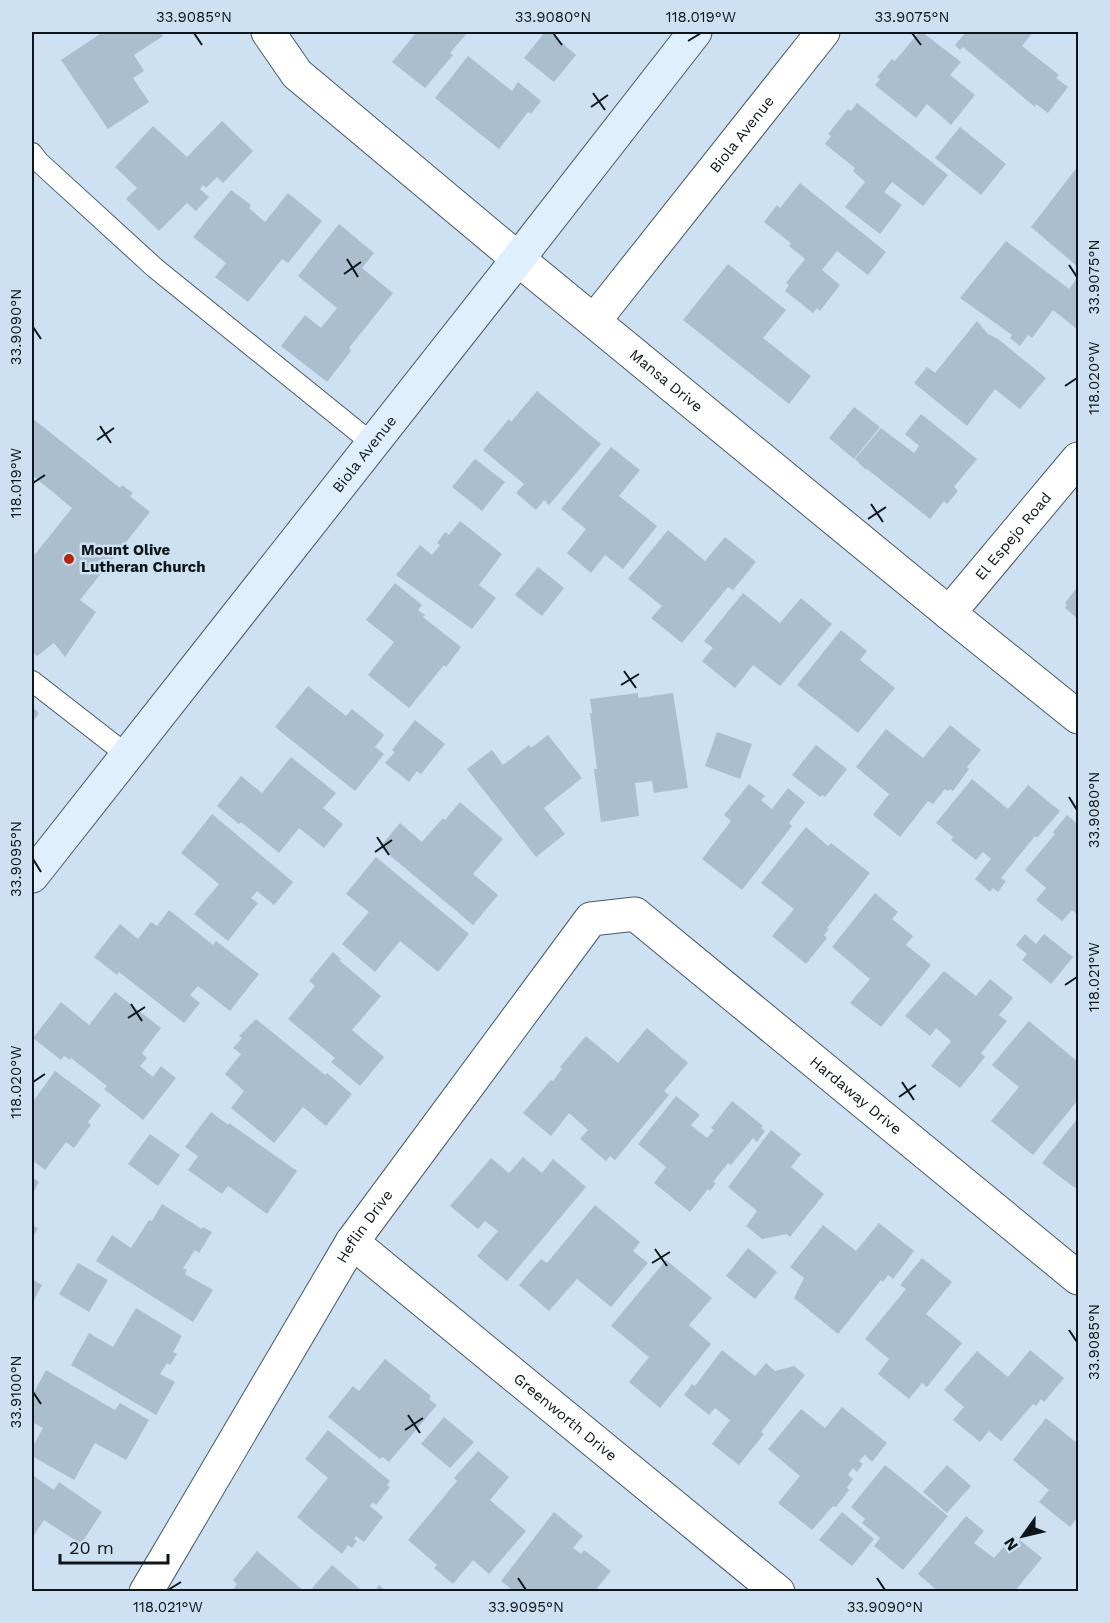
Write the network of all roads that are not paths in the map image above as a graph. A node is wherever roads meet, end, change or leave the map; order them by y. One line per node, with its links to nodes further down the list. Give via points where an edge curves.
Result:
1 (268, 32): 5 (street, Mansa Drive, via 297,74)
2 (695, 32): 5 (street, Biola Avenue)
3 (823, 32): 6 (street, Biola Avenue)
4 (32, 153): 7 (lane, via 155,268)
5 (518, 259): 6 (street, Mansa Drive); 7 (street, Biola Avenue)
6 (594, 321): 9 (street, Mansa Drive)
7 (373, 444): 12 (street, Biola Avenue)
8 (1078, 459): 9 (street, El Espejo Road)
9 (949, 613): 11 (street, Mansa Drive)
10 (32, 681): 12 (lane)
11 (1078, 717)
12 (127, 755): 13 (street, Biola Avenue)
13 (32, 876)
14 (635, 914): 15 (street, Heflin Drive, via 591,919); 16 (street, Hardaway Drive)
15 (352, 1242): 17 (street, Heflin Drive); 18 (street, Greenworth Drive)
16 (1078, 1278)
17 (146, 1592)
18 (778, 1592)

